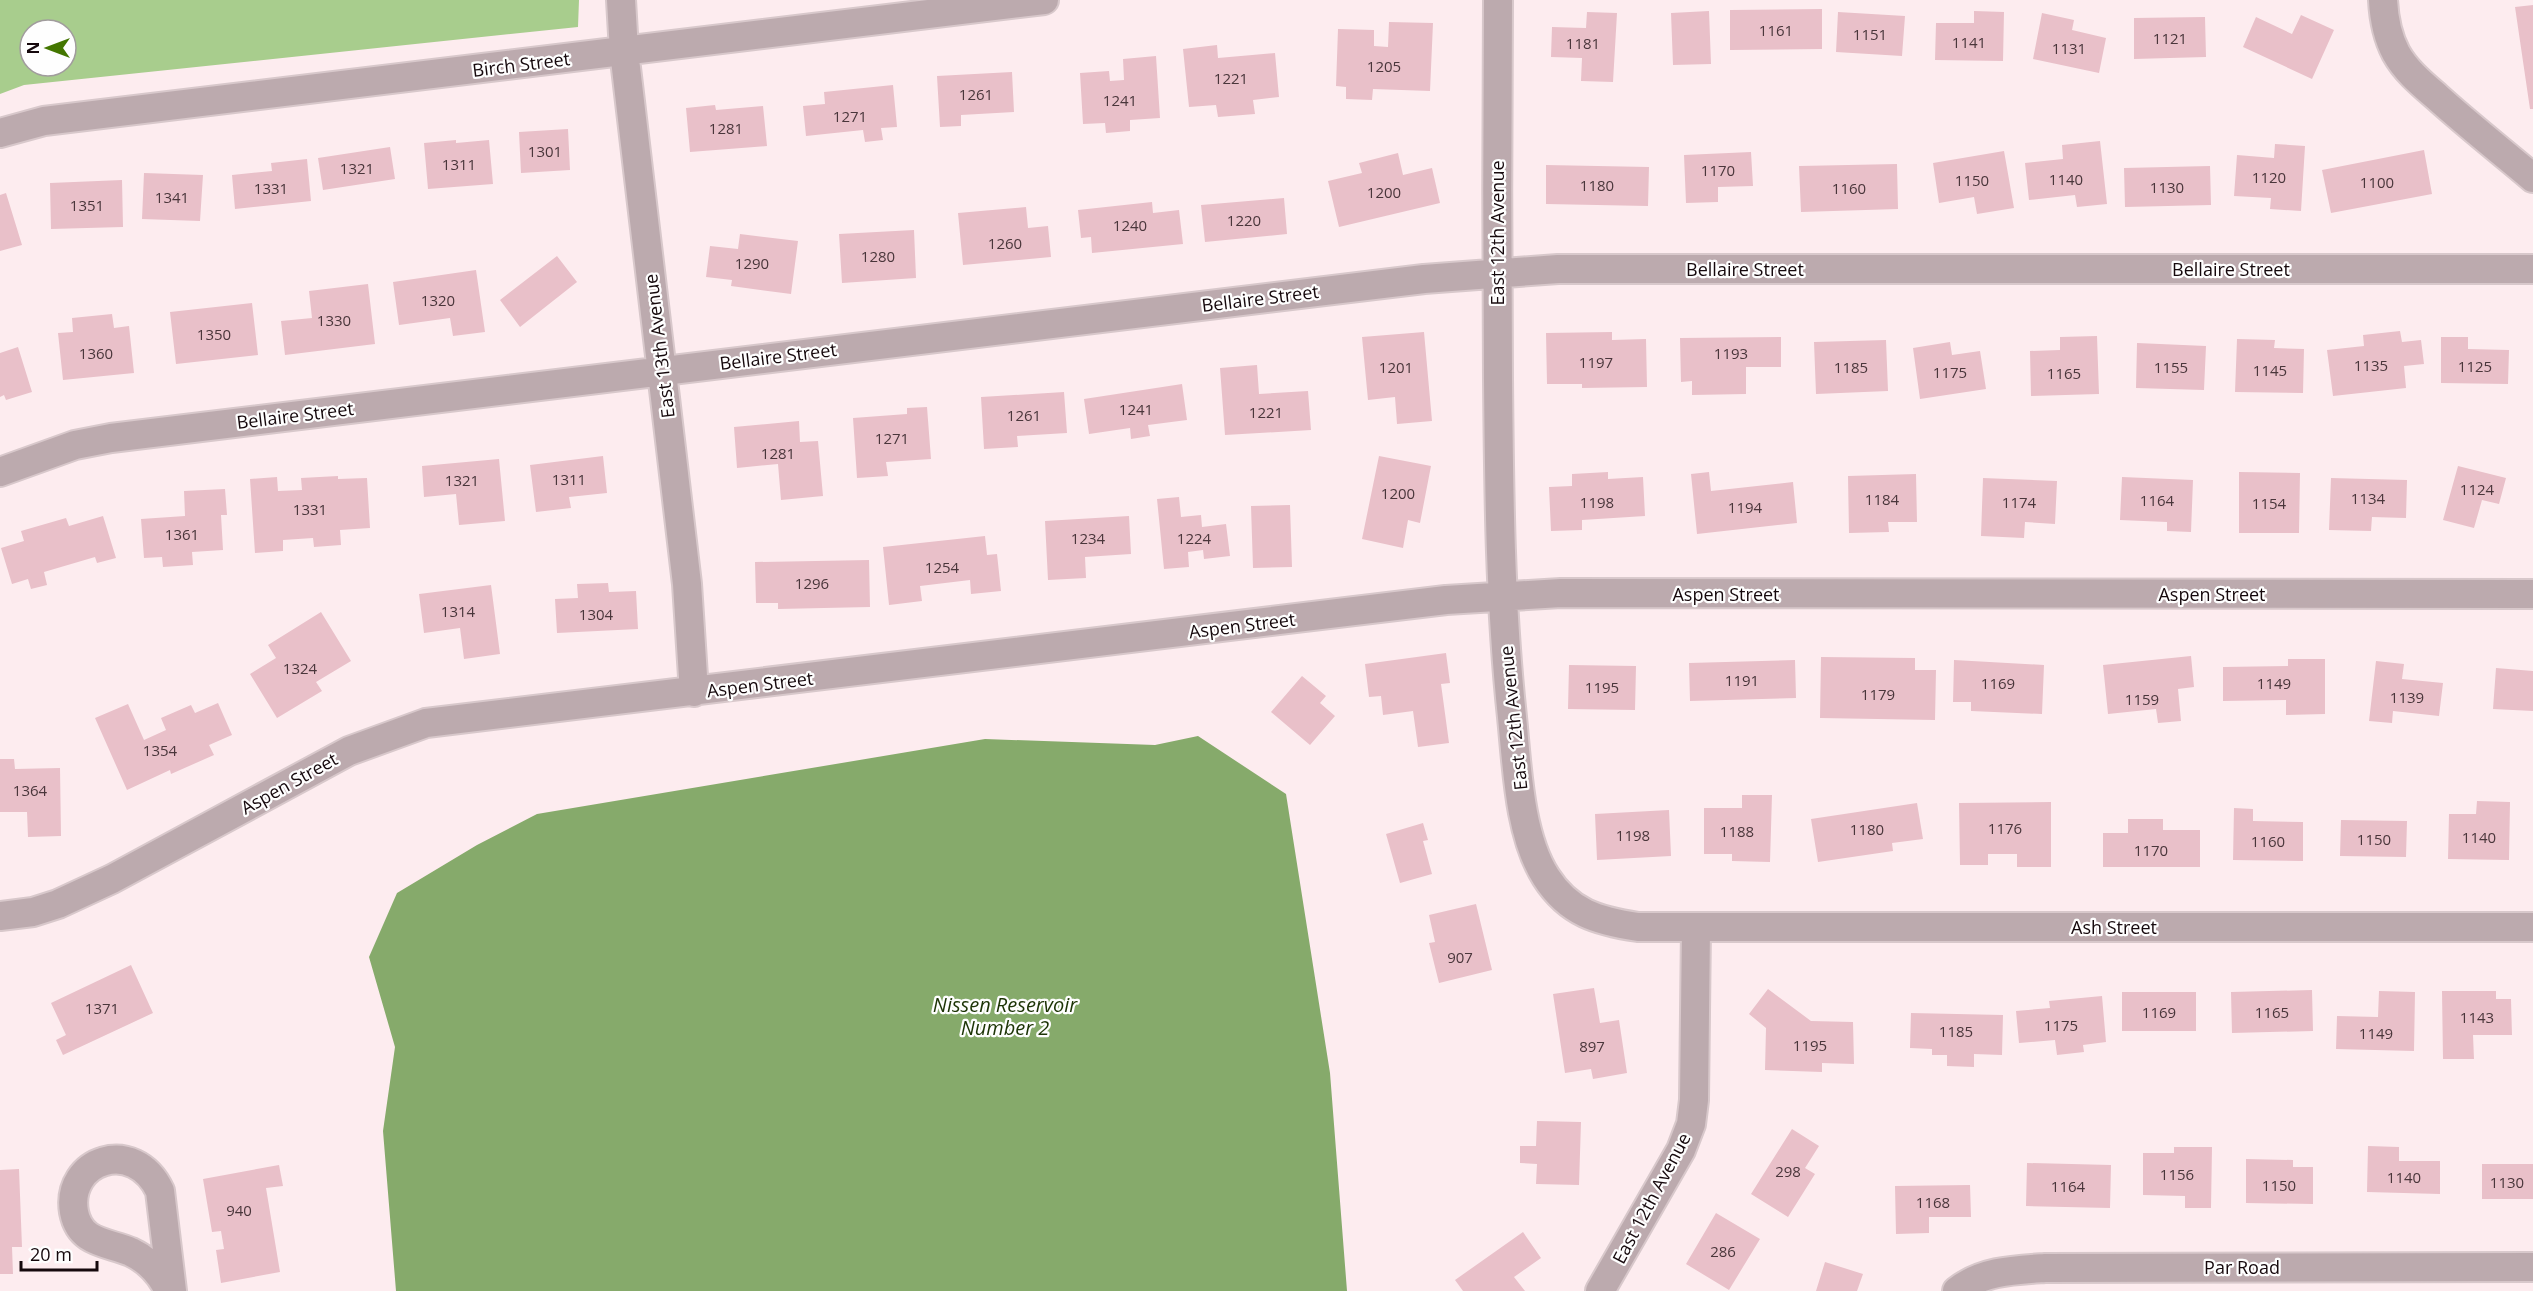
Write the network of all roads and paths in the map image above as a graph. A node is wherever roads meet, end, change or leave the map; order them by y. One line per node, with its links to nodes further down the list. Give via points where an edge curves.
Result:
1 (621, 0): 5 (street, East 13th Avenue)
2 (1044, 0): 5 (street, Birch Street)
3 (1498, 0): 9 (street, East 12th Avenue)
4 (2383, 0): 7 (street, via 2389,38 2410,73)
5 (624, 51): 6 (street, Birch Street, via 44,121); 10 (street, East 13th Avenue)
6 (0, 133)
7 (2533, 178)
8 (2533, 269): 9 (street, Bellaire Street, via 1558,269)
9 (1497, 274): 10 (street, Bellaire Street, via 1412,280); 13 (street, East 12th Avenue)
10 (661, 370): 11 (street, Bellaire Street, via 111,438 75,445); 14 (street, East 13th Avenue, via 687,584)
11 (0, 472)
12 (2533, 594): 13 (street, Aspen Street, via 1561,593)
13 (1502, 597): 14 (street, Aspen Street, via 1446,600); 16 (street, East 12th Avenue, via 1519,778 1527,827 1544,876 1557,893 1590,917 1638,927)
14 (694, 692): 15 (street, Aspen Street, via 426,723 348,751 112,879 58,904)
15 (0, 916)
16 (1696, 927): 17 (street, Ash Street); 20 (street, East 12th Avenue, via 1691,1124 1681,1150)
17 (2533, 927)
18 (2533, 1267): 21 (street, Par Road, via 2045,1268 2005,1270)
19 (170, 1291): 19 (street, via 160,1191 153,1177 126,1160 110,1159 93,1166 74,1193 74,1212 81,1227 92,1239 130,1251 148,1263)
20 (1600, 1291)
21 (1956, 1291)

